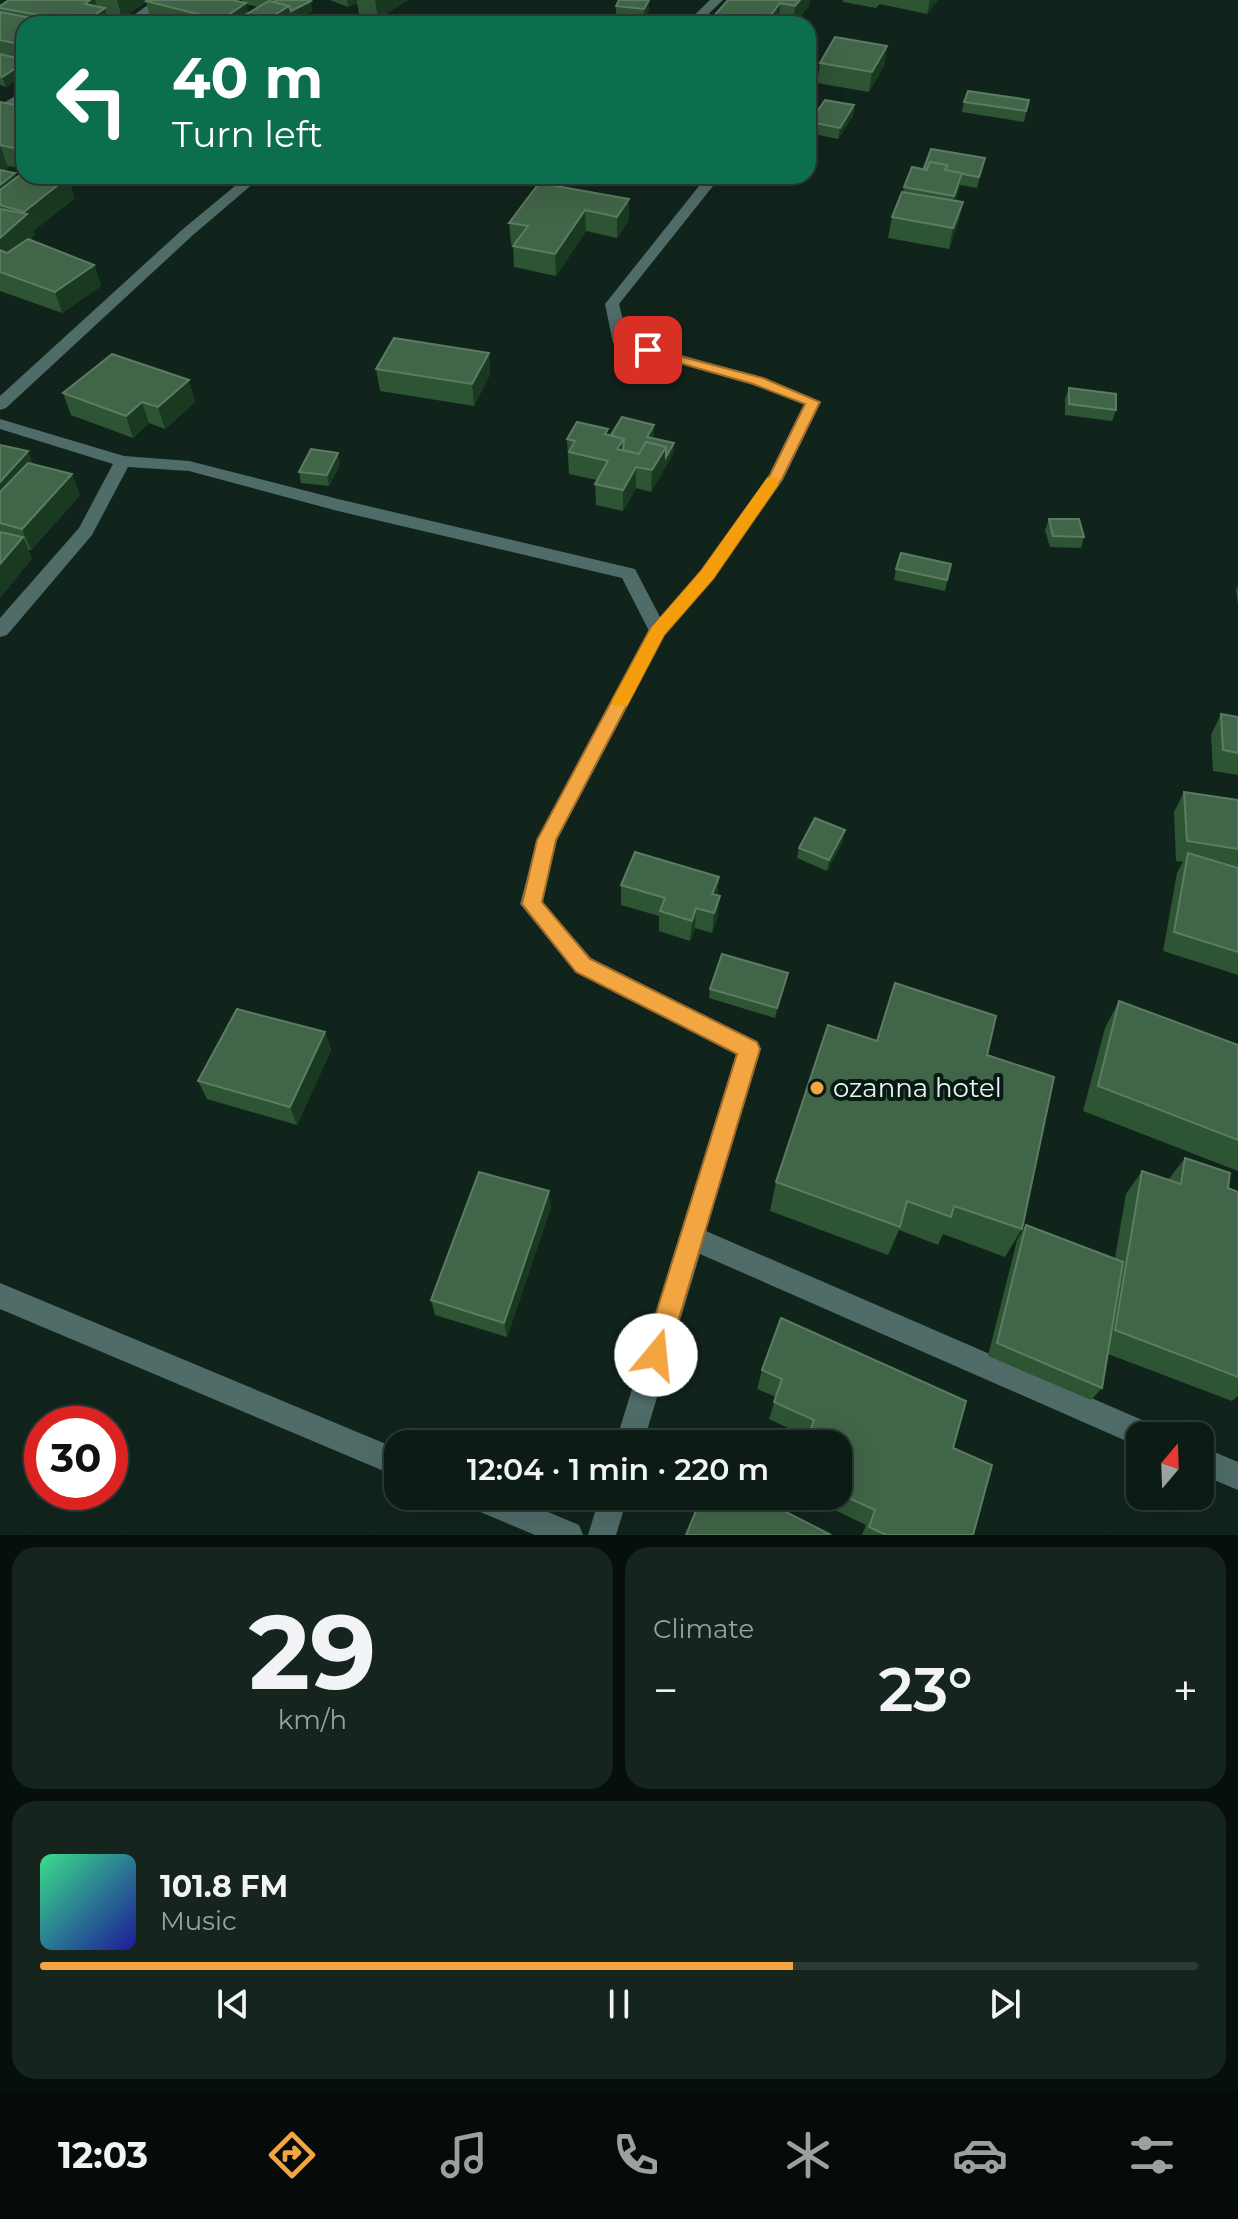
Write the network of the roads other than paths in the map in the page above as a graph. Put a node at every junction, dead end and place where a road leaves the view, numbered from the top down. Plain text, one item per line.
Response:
1 (163, 0) edge
2 (717, 0) edge
3 (139, 16) edge
4 (700, 16) edge
5 (245, 184) edge
6 (708, 184) edge
7 (0, 405) edge
8 (0, 424) edge
9 (123, 461) junction
10 (0, 630) edge
11 (658, 631) junction
12 (691, 1237) junction
13 (0, 1296) edge
14 (1126, 1427) edge
15 (633, 1430) edge
16 (384, 1457) edge
17 (1214, 1466) edge
18 (1238, 1476) edge
19 (509, 1510) edge
20 (610, 1510) edge
21 (569, 1535) edge
22 (602, 1535) edge

1 - 3 street
2 - 4 street
5 - 7 street
6 - 11 street
8 - 9 street
9 - 10 street
9 - 11 street
11 - 12 street
12 - 14 street
12 - 15 street
13 - 16 street
17 - 18 street
19 - 21 street
20 - 22 street

